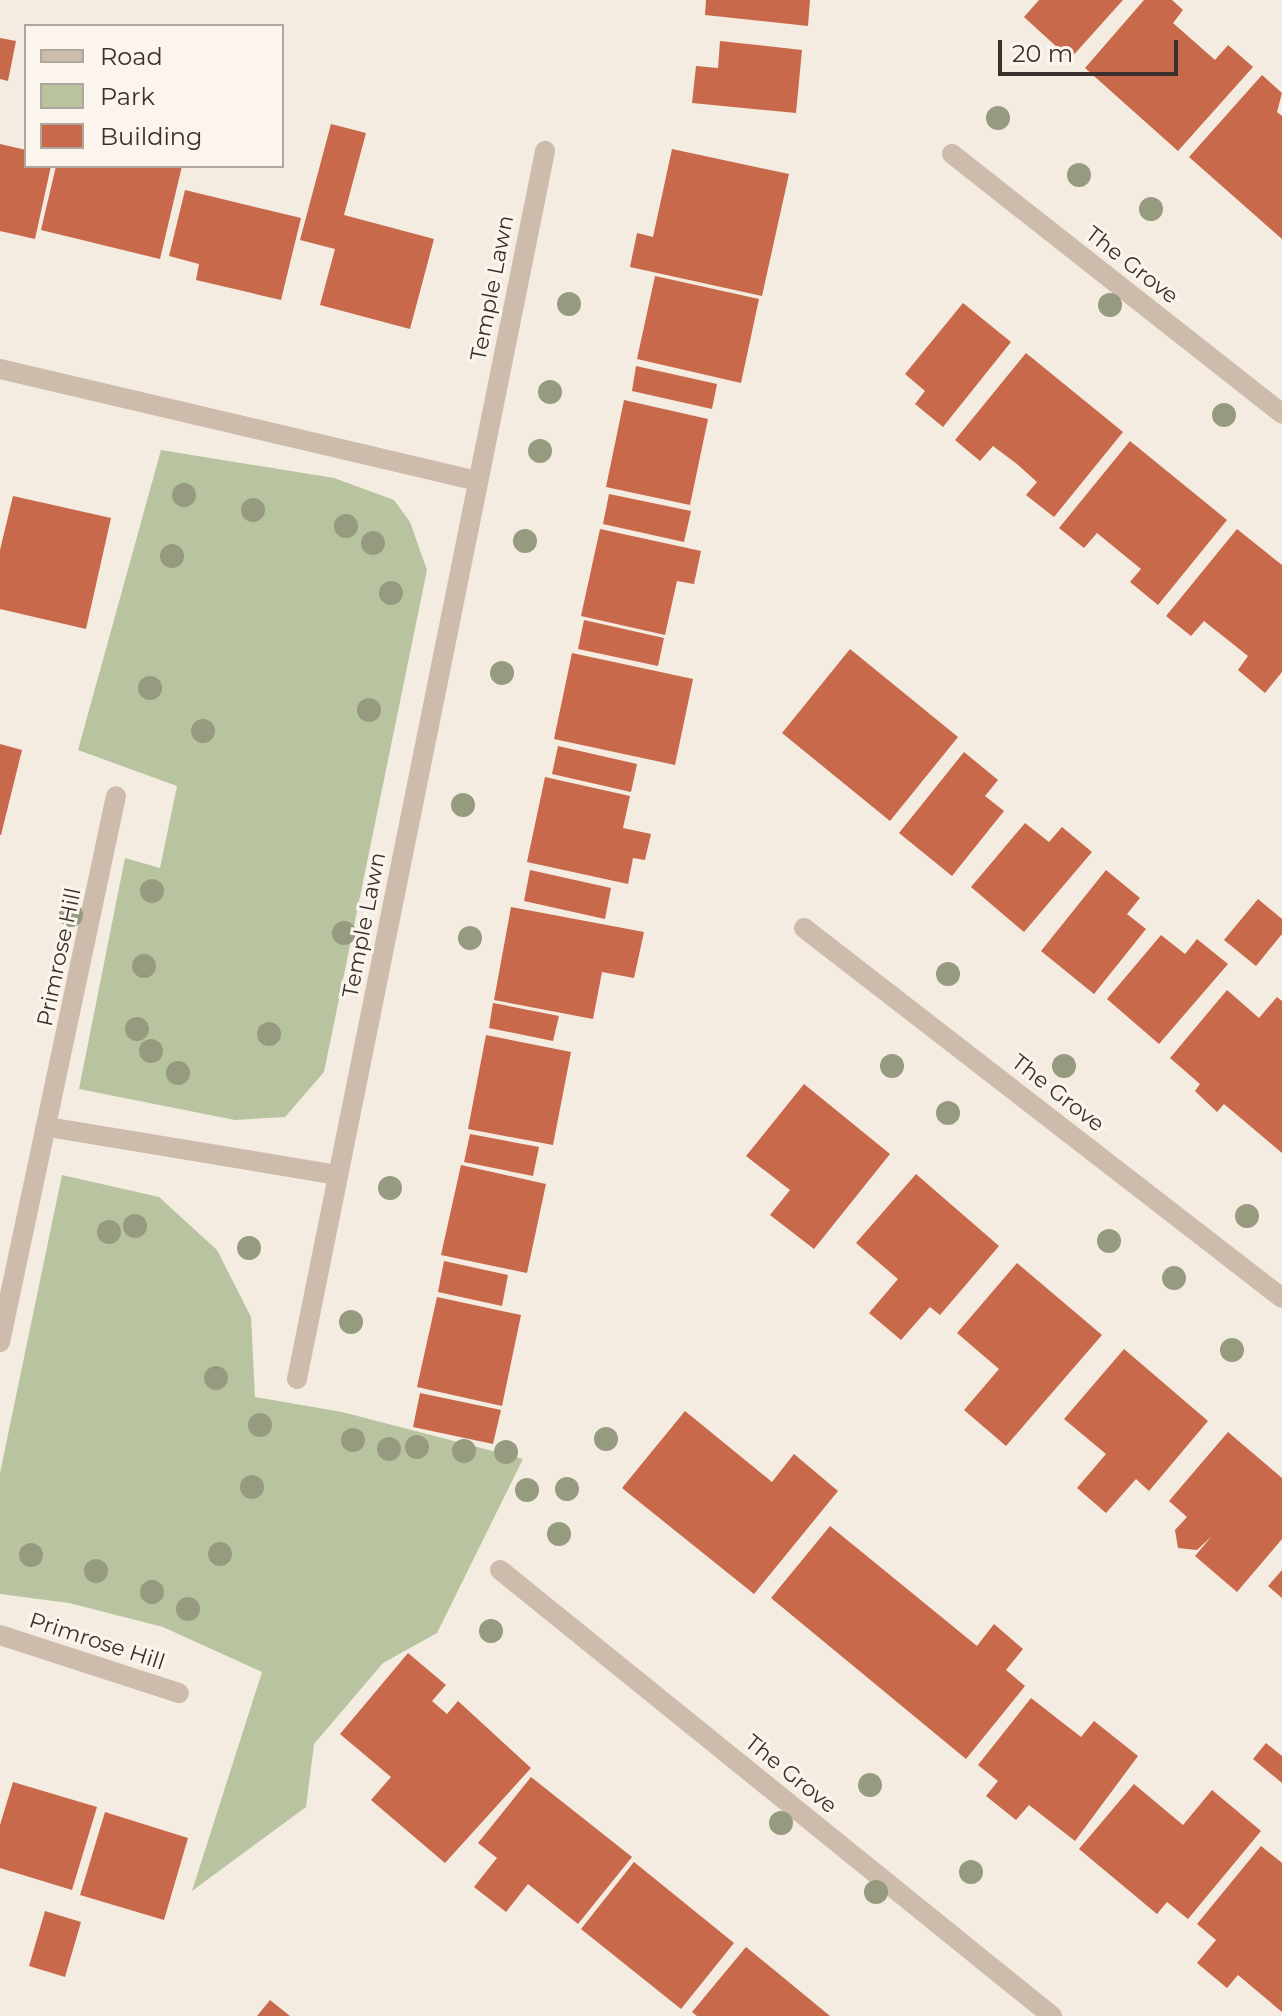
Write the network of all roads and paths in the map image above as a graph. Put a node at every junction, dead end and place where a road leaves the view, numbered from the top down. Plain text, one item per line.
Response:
1 (545, 151) dead end
2 (952, 154) dead end
3 (0, 369) edge
4 (1282, 414) edge
5 (478, 481) junction
6 (116, 796) dead end
7 (804, 928) dead end
8 (48, 1127) junction
9 (338, 1175) junction
10 (1282, 1298) edge
11 (0, 1342) edge
12 (297, 1379) dead end
13 (500, 1570) dead end
14 (0, 1635) edge
15 (179, 1693) dead end
16 (1052, 2016) edge

1 - 5 street, Temple Lawn
2 - 4 street, The Grove
3 - 5 street
5 - 9 street, Temple Lawn
6 - 8 street, Primrose Hill
7 - 10 street, The Grove
8 - 9 street
8 - 11 street, Primrose Hill
9 - 12 street, Temple Lawn
13 - 16 street, The Grove
14 - 15 street, Primrose Hill

